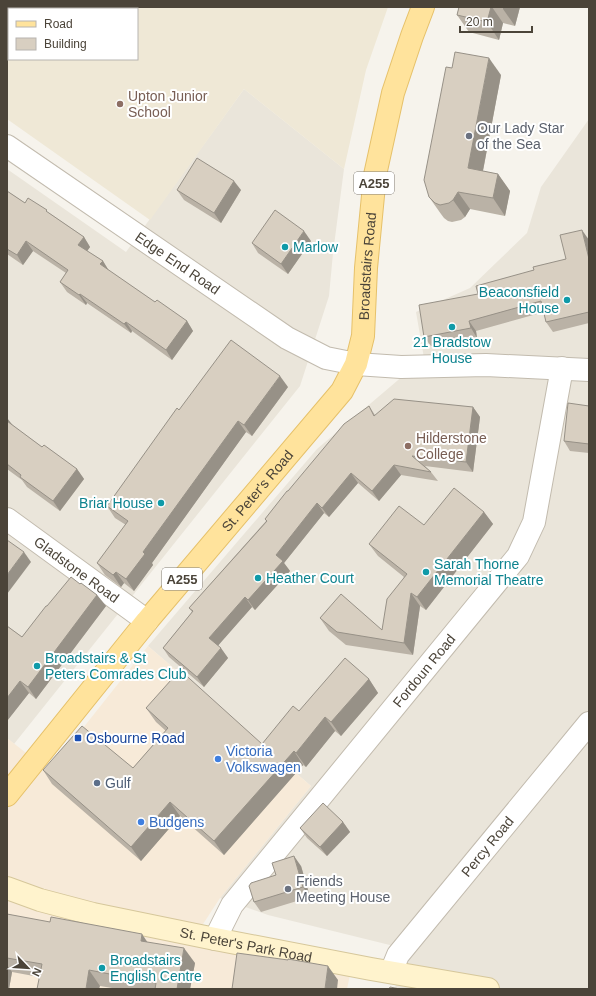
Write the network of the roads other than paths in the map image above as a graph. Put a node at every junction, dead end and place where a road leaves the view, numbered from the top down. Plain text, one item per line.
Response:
1 (423, 7) edge
2 (7, 146) edge
3 (356, 364) junction
4 (562, 368) junction
5 (589, 370) edge
6 (7, 519) edge
7 (147, 621) junction
8 (589, 723) edge
9 (7, 795) edge
10 (7, 888) edge
11 (215, 939) junction
12 (391, 972) junction
13 (488, 989) edge

1 - 3 main road, Broadstairs Road / A255
2 - 3 street, Edge End Road
3 - 4 street
3 - 7 main road, St. Peter's Road / A255
4 - 5 street
4 - 11 street, Fordoun Road
6 - 7 street, Gladstone Road
7 - 9 main road, St. Peter's Road / A255
8 - 12 street, Percy Road
10 - 11 main road, St. Peter's Park Road
11 - 12 main road, St. Peter's Park Road
12 - 13 main road, St. Peter's Park Road

